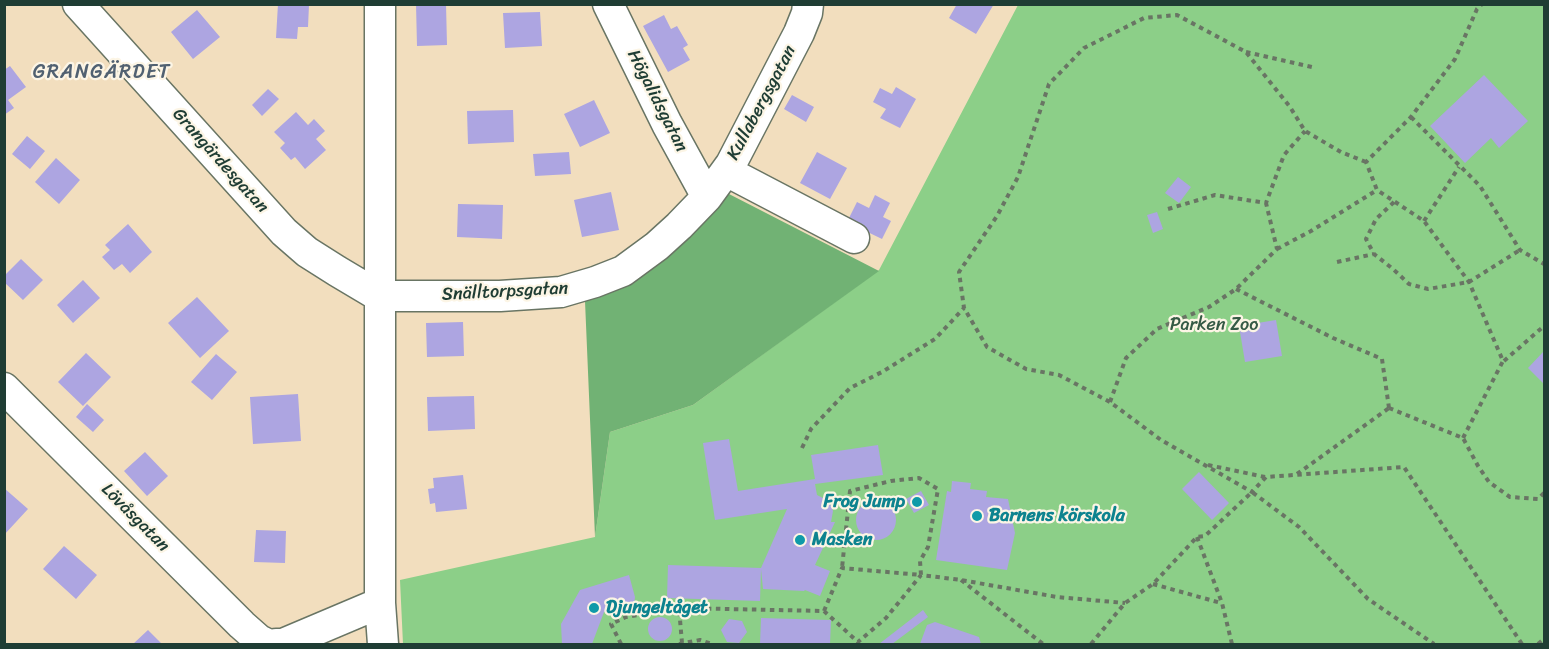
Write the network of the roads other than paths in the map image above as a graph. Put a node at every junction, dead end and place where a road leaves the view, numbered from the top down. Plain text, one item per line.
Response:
1 (78, 4) edge
2 (380, 4) edge
3 (608, 4) edge
4 (808, 4) edge
5 (726, 171) junction
6 (707, 197) junction
7 (854, 238) dead end
8 (380, 296) junction
9 (4, 388) edge
10 (380, 603) junction
11 (267, 645) edge
12 (276, 645) edge
13 (383, 645) edge

1 - 8 street, Grangärdesgatan
2 - 8 street
3 - 6 street, Högalidsgatan
4 - 5 street, Kullabergsgatan
5 - 6 street, Kullabergsgatan
5 - 7 street
6 - 8 street, Snälltorpsgatan
8 - 10 street
9 - 11 street, Lövåsgatan
10 - 12 street
10 - 13 street

